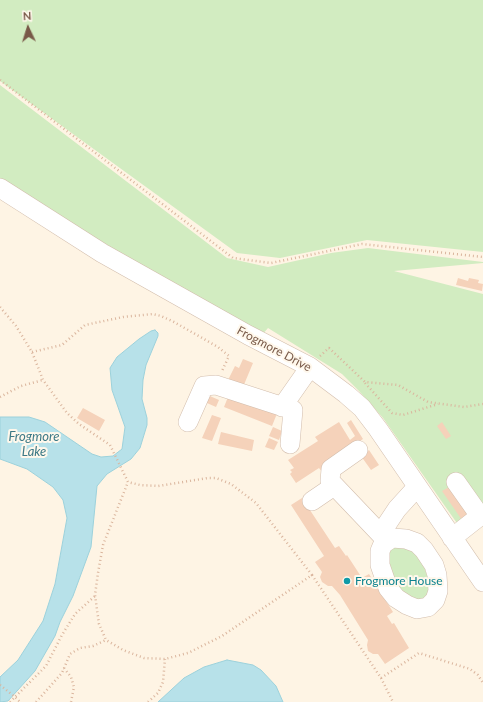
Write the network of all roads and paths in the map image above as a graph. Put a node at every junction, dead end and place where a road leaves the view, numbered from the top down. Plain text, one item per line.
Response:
1 (0, 80) edge
2 (0, 188) edge
3 (483, 257) edge
4 (0, 307) edge
5 (32, 352) junction
6 (310, 368) junction
7 (43, 380) junction
8 (365, 382) junction
9 (216, 385) junction
10 (0, 397) edge
11 (439, 404) junction
12 (483, 404) edge
13 (282, 407) junction
14 (188, 422) dead end
15 (290, 444) dead end
16 (358, 450) dead end
17 (128, 482) junction
18 (456, 482) dead end
19 (334, 486) junction
20 (417, 487) junction
21 (312, 501) dead end
22 (452, 538) junction
23 (312, 575) junction
24 (483, 582) edge
25 (95, 595) junction
26 (106, 640) junction
27 (165, 659) junction
28 (64, 668) junction
29 (381, 678) junction
30 (483, 683) edge
31 (0, 685) edge
32 (14, 696) junction
33 (10, 702) edge
34 (20, 702) edge
35 (36, 702) edge
36 (71, 702) edge
37 (148, 702) edge
38 (393, 702) edge

1 - 3 path
2 - 6 lane, Frogmore Drive
4 - 5 path
5 - 7 path
5 - 9 path
6 - 8 path
6 - 13 lane
6 - 20 lane, Frogmore Drive
7 - 10 path
7 - 17 path
8 - 11 path
8 - 11 path
9 - 13 lane
9 - 14 lane
11 - 12 path
13 - 15 lane
16 - 19 lane
17 - 23 path
17 - 25 path
18 - 22 lane
19 - 20 lane
19 - 21 lane
20 - 22 lane, Frogmore Drive
22 - 24 lane, Frogmore Drive
23 - 27 path
23 - 29 path
25 - 26 path
25 - 32 path
26 - 27 path
26 - 28 path
27 - 37 path
28 - 35 path
28 - 36 path
29 - 30 path
29 - 38 path
31 - 32 path
32 - 33 path
32 - 34 path

